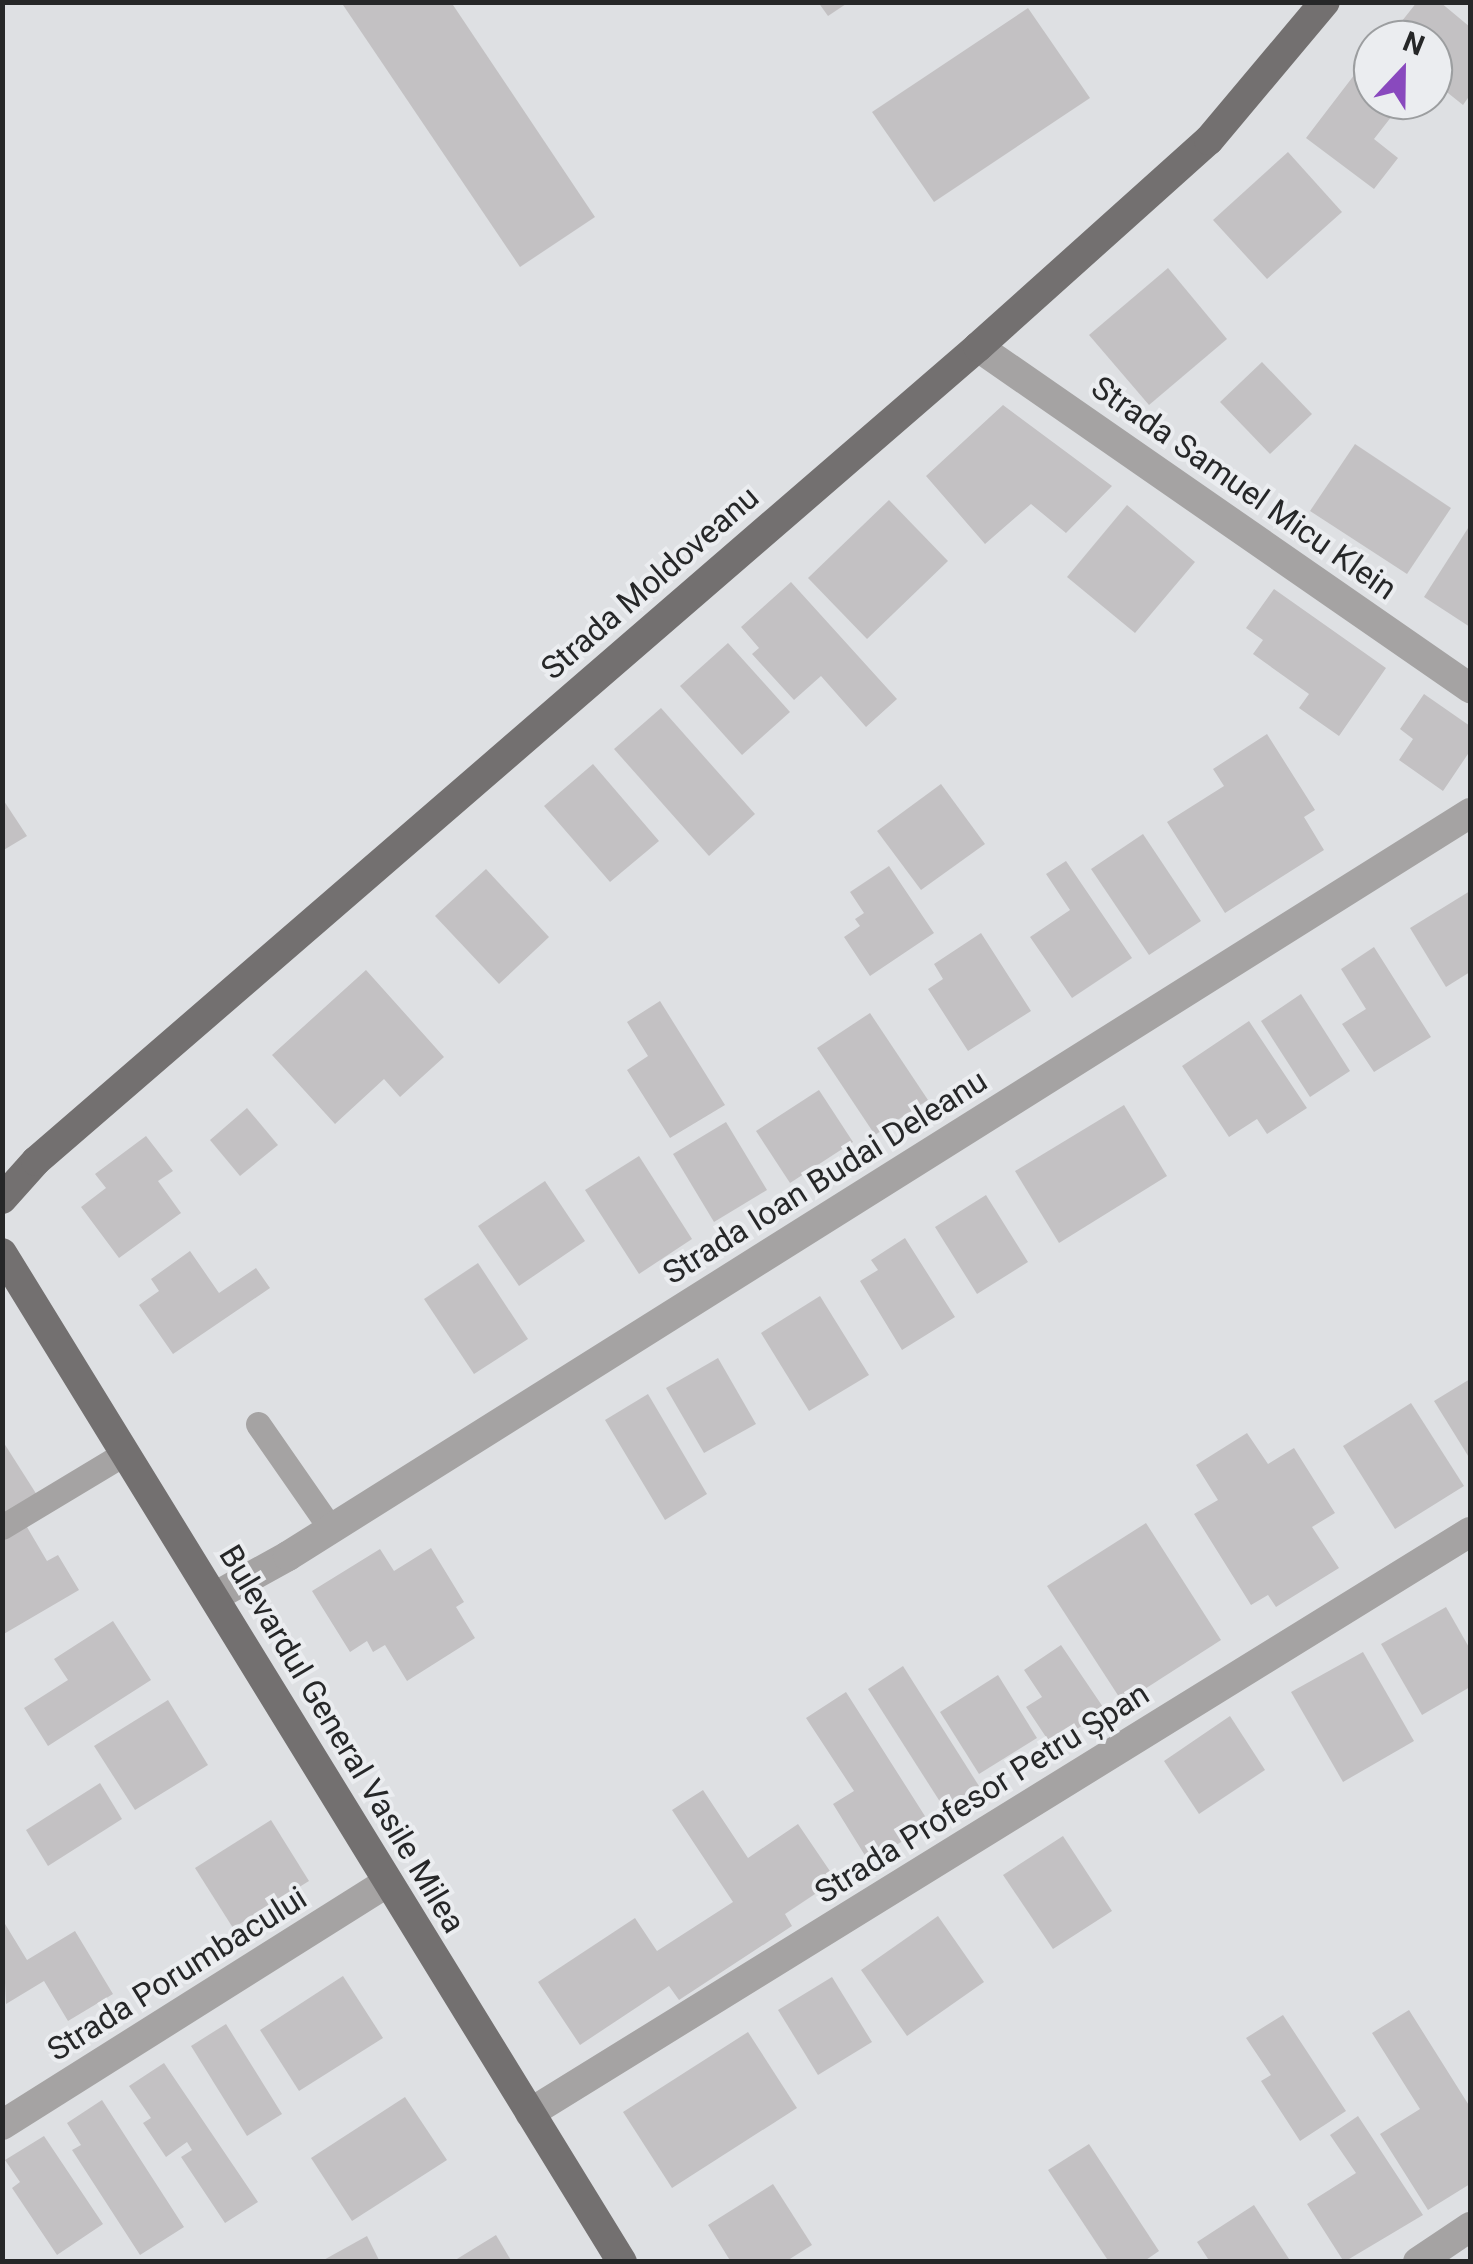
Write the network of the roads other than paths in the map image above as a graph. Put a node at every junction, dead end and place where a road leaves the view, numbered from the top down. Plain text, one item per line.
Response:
1 (1326, 2) edge
2 (978, 346) junction
3 (1470, 688) edge
4 (1470, 813) edge
5 (2, 1199) edge
6 (2, 1254) edge
7 (258, 1424) dead end
8 (125, 1452) junction
9 (2, 1527) edge
10 (331, 1529) junction
11 (1470, 1532) edge
12 (214, 1596) junction
13 (388, 1882) junction
14 (530, 2113) junction
15 (2, 2125) edge
16 (1470, 2227) edge
17 (622, 2262) edge
18 (1418, 2262) edge

1 - 2 main road, Strada Moldoveanu
2 - 3 street, Strada Samuel Micu Klein
2 - 5 main road, Strada Moldoveanu
4 - 10 street, Strada Ioan Budai Deleanu
6 - 8 main road, Bulevardul General Vasile Milea
7 - 10 lane
8 - 9 lane
8 - 12 main road, Bulevardul General Vasile Milea
10 - 12 street, Strada Ioan Budai Deleanu
11 - 14 street, Strada Profesor Petru Șpan
12 - 13 main road, Bulevardul General Vasile Milea
13 - 14 main road, Bulevardul General Vasile Milea
13 - 15 street, Strada Porumbacului
14 - 17 main road, Bulevardul General Vasile Milea
16 - 18 street

